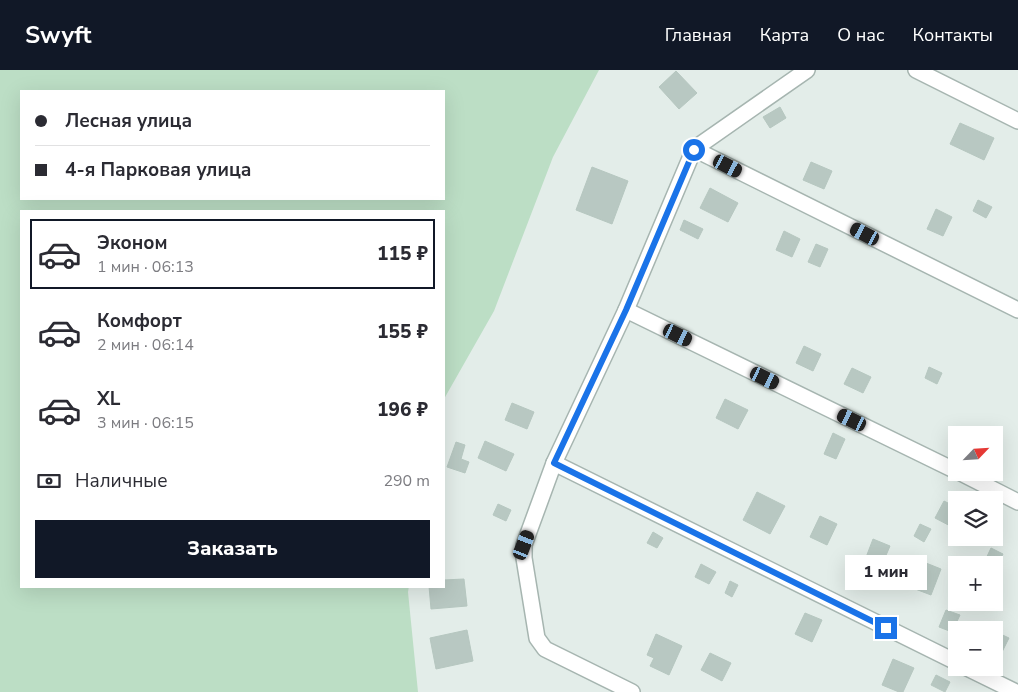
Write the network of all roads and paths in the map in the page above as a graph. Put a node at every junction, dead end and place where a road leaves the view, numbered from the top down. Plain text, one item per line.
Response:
1 (807, 70) edge
2 (916, 70) edge
3 (1018, 121) edge
4 (694, 150) junction
5 (626, 310) junction
6 (1018, 310) edge
7 (554, 463) junction
8 (948, 468) edge
9 (975, 481) edge
10 (1018, 502) edge
11 (948, 658) edge
12 (983, 676) edge
13 (632, 692) edge
14 (1016, 692) edge

1 - 4 street
2 - 3 street
4 - 5 street
4 - 6 street
5 - 7 street
5 - 8 street
7 - 11 street
7 - 13 street
9 - 10 street
12 - 14 street

